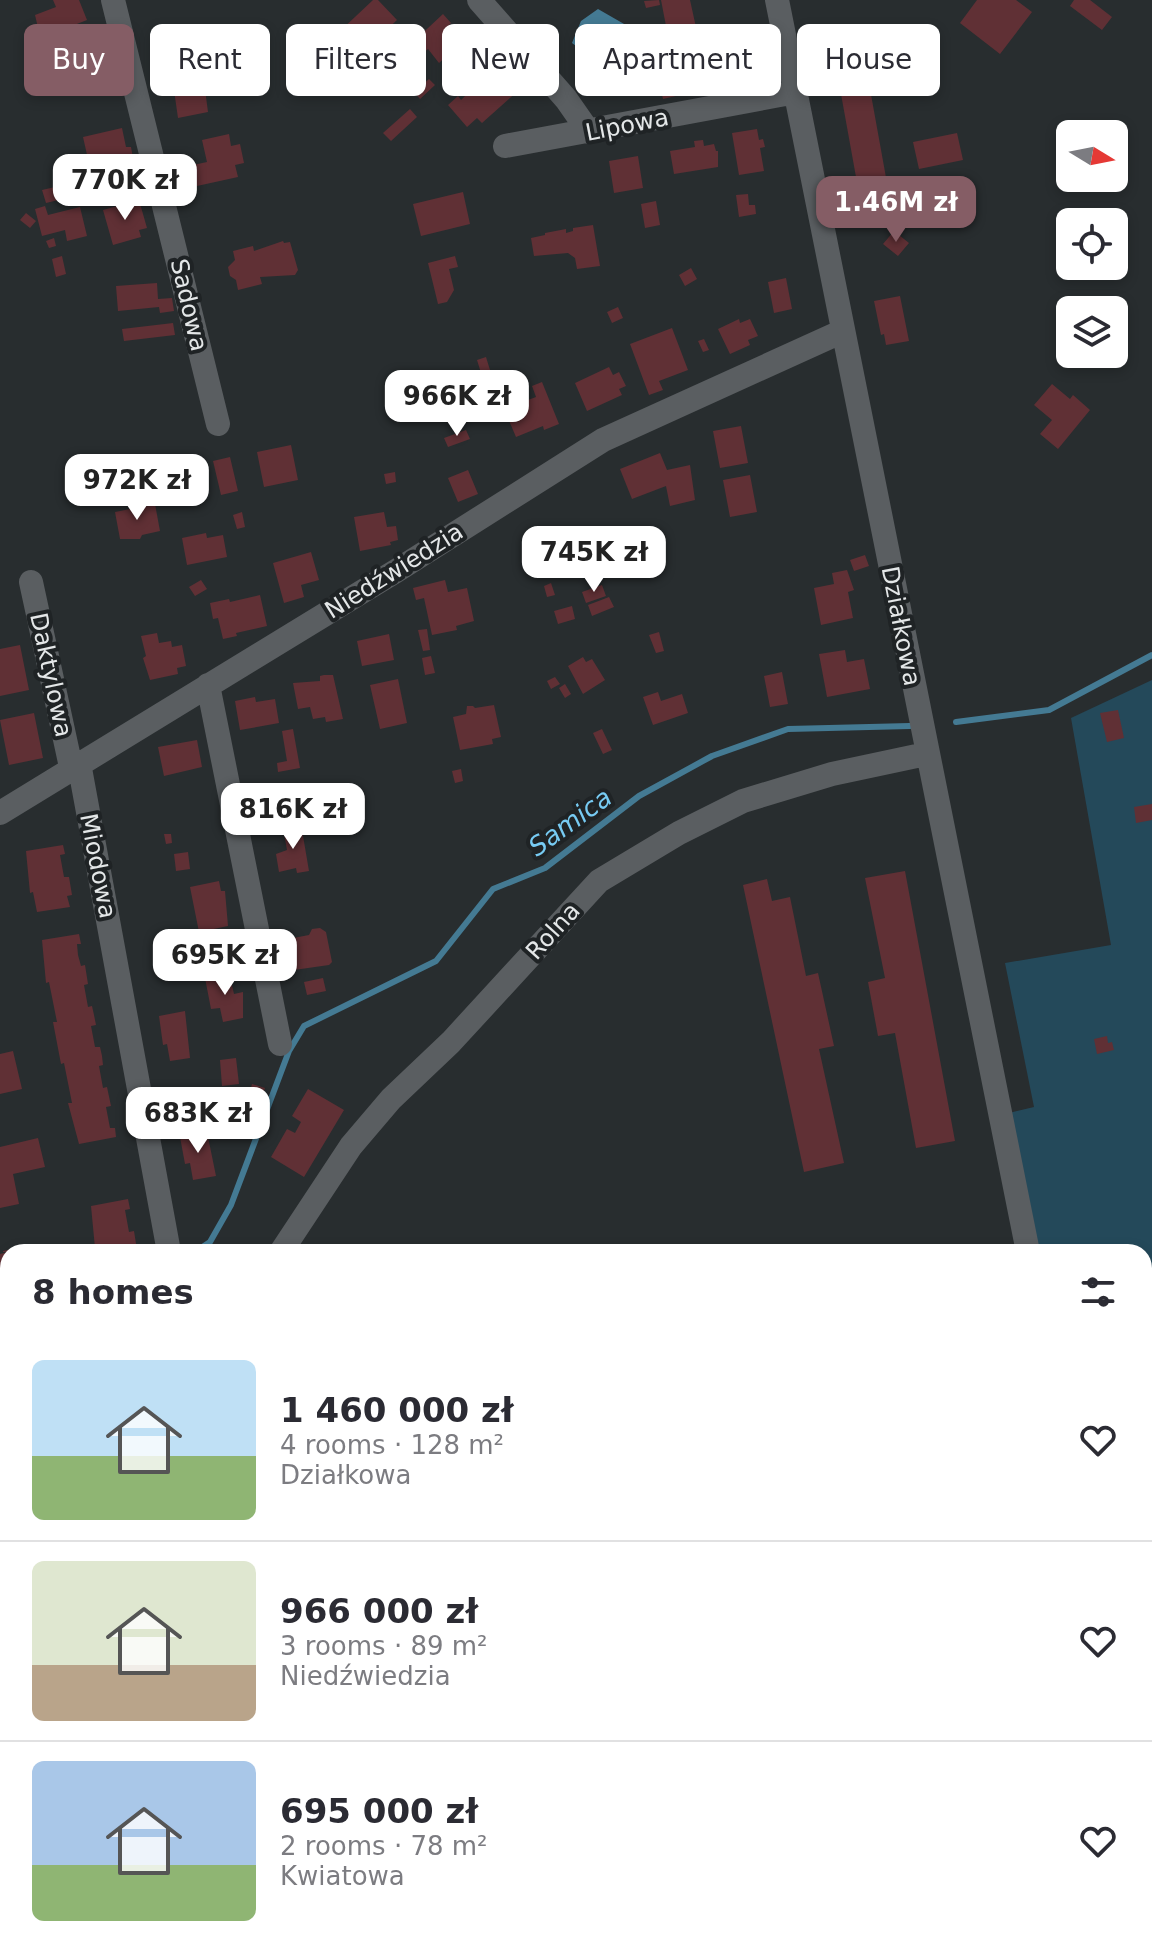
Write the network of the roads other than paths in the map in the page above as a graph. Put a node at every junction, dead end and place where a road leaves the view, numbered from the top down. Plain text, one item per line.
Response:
1 (113, 0) edge
2 (479, 0) edge
3 (777, 0) edge
4 (796, 92) junction
5 (589, 132) junction
6 (505, 146) dead end
7 (843, 331) junction
8 (218, 424) dead end
9 (31, 582) dead end
10 (208, 685) junction
11 (926, 754) junction
12 (75, 765) junction
13 (0, 813) edge
14 (280, 1044) dead end
15 (167, 1244) edge
16 (286, 1244) edge
17 (1026, 1244) edge

1 - 8 street, Sadowa
2 - 5 street
3 - 4 street, Działkowa
4 - 5 street, Lipowa
4 - 7 street, Działkowa
5 - 6 street, Lipowa
7 - 10 street, Niedźwiedzia
7 - 11 street, Działkowa
9 - 12 street, Daktylowa
10 - 12 street, Niedźwiedzia
10 - 14 street
11 - 16 street, Rolna
11 - 17 street, Działkowa
12 - 13 street, Niedźwiedzia
12 - 15 street, Miodowa

